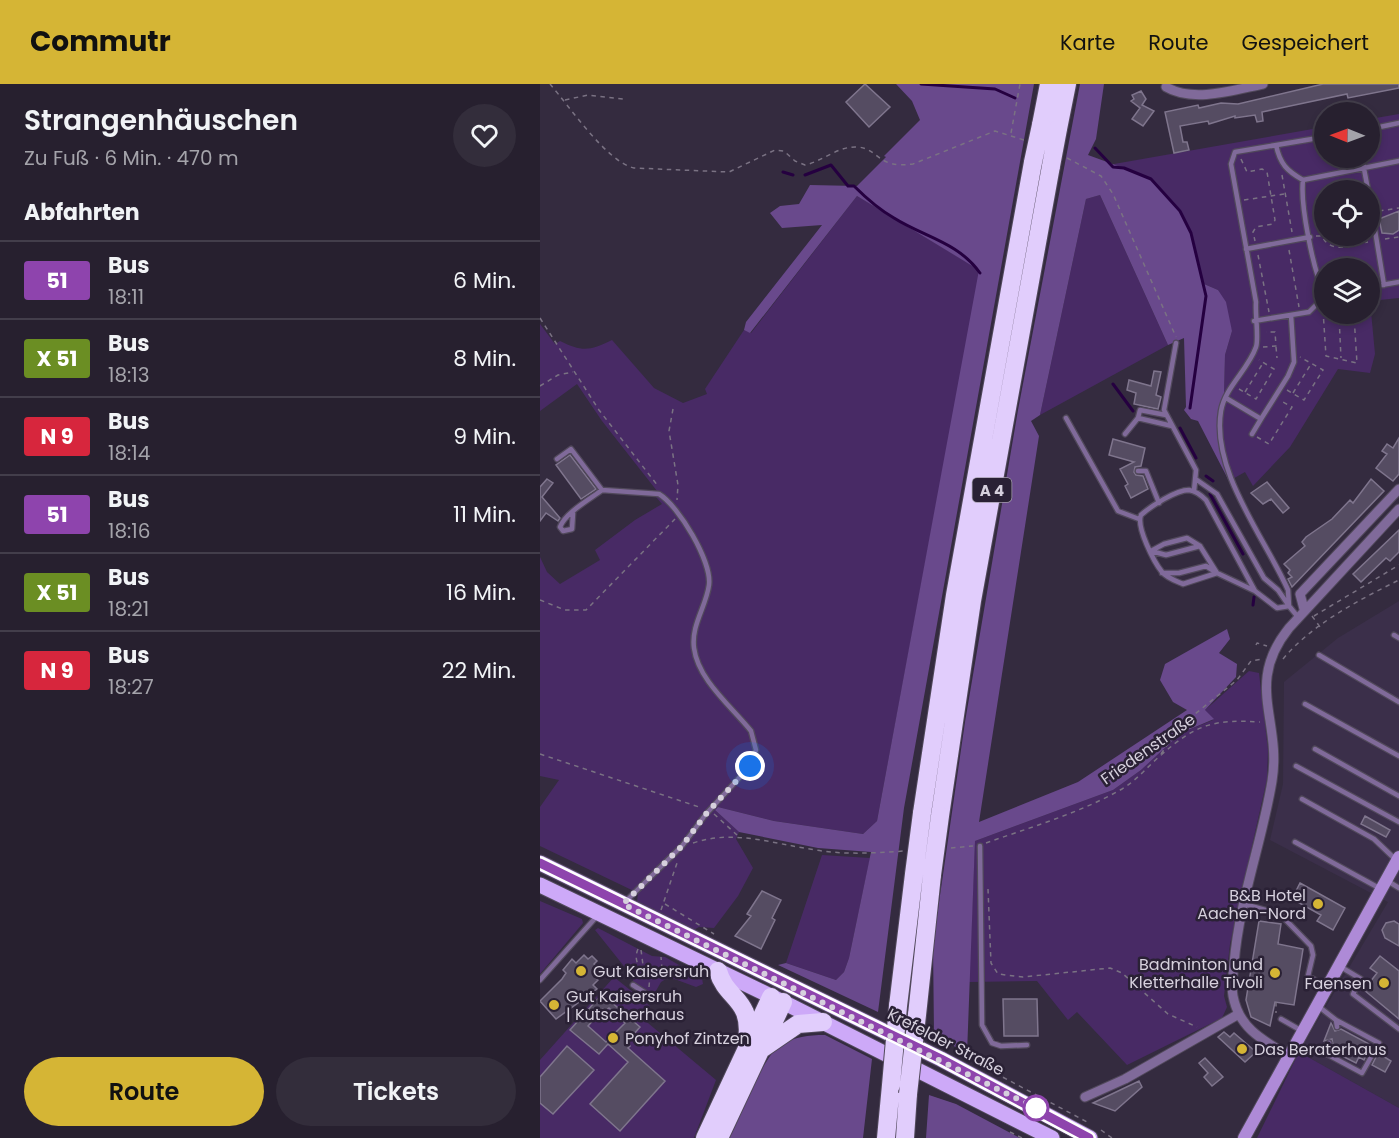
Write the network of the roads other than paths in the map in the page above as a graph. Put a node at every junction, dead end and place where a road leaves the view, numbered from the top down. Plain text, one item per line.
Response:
1 (1049, 84) edge
2 (1067, 84) edge
3 (1263, 84) edge
4 (1251, 85) edge
5 (1166, 87) dead end
6 (1399, 123) edge
7 (1050, 127) junction
8 (1380, 127) edge
9 (1314, 139) edge
10 (1276, 145) junction
11 (1399, 161) edge
12 (1380, 164) edge
13 (1359, 168) edge
14 (1303, 180) junction
15 (1310, 237) junction
16 (1378, 246) edge
17 (1246, 249) junction
18 (1314, 259) edge
19 (1399, 282) edge
20 (1384, 285) junction
21 (1380, 286) edge
22 (1314, 308) edge
23 (1291, 315) junction
24 (1254, 321) junction
25 (1176, 343) road end
26 (1226, 398) junction
27 (1166, 415) junction
28 (1066, 418) dead end
29 (1138, 418) junction
30 (1261, 419) junction
31 (1172, 426) junction
32 (1125, 434) dead end
33 (1252, 434) road end
34 (556, 459) dead end
35 (1138, 471) dead end
36 (1197, 480) junction
37 (1399, 489) edge
38 (602, 490) junction
39 (1194, 491) junction
40 (1159, 503) junction
41 (1399, 509) edge
42 (573, 513) dead end
43 (1139, 519) junction
44 (1200, 546) junction
45 (1151, 551) junction
46 (1162, 573) junction
47 (1217, 573) junction
48 (1255, 591) junction
49 (1289, 606) junction
50 (1301, 613) junction
51 (1394, 634) dead end
52 (1399, 638) edge
53 (1319, 655) dead end
54 (1399, 702) edge
55 (1305, 704) dead end
56 (1315, 749) dead end
57 (1399, 756) edge
58 (1296, 766) dead end
59 (1399, 796) edge
60 (1302, 799) dead end
61 (931, 815) junction
62 (1399, 822) edge
63 (1295, 842) dead end
64 (980, 846) road end
65 (1398, 862) edge
66 (540, 863) edge
67 (1384, 884) junction
68 (540, 885) edge
69 (1399, 888) edge
70 (623, 904) junction
71 (1243, 904) junction
72 (600, 913) junction
73 (1338, 966) junction
74 (718, 971) junction
75 (540, 980) edge
76 (785, 982) junction
77 (633, 985) dead end
78 (1327, 987) junction
79 (648, 995) road end
80 (777, 999) junction
81 (1317, 1006) junction
82 (1238, 1015) junction
83 (1281, 1019) dead end
84 (1336, 1020) junction
85 (823, 1022) junction
86 (1337, 1027) dead end
87 (1399, 1029) edge
88 (1302, 1031) junction
89 (1329, 1043) dead end
90 (1027, 1045) dead end
91 (752, 1050) junction
92 (1292, 1050) junction
93 (1321, 1051) junction
94 (890, 1089) junction
95 (1085, 1097) dead end
96 (705, 1138) edge
97 (719, 1138) edge
98 (878, 1138) edge
99 (886, 1138) edge
100 (905, 1138) edge
101 (1052, 1138) edge
102 (1089, 1138) edge
103 (1244, 1138) edge

1 - 7 highway, A 4
2 - 7 highway, A 4
3 - 4 street
4 - 5 street
6 - 8 lane
7 - 61 highway, A 4, bridge
7 - 61 highway, A 4, bridge
9 - 10 lane
10 - 14 lane
10 - 17 lane
11 - 12 lane
13 - 14 lane
14 - 15 lane
15 - 17 lane
15 - 18 lane
16 - 20 lane
17 - 24 lane
19 - 20 lane
20 - 21 lane
22 - 23 lane
23 - 24 lane
23 - 30 lane
24 - 26 lane
25 - 27 lane
26 - 30 lane
26 - 49 lane
27 - 29 lane
27 - 31 lane
28 - 43 lane
29 - 31 lane
29 - 32 lane
30 - 33 lane
31 - 36 lane
34 - 38 lane
35 - 40 lane
36 - 39 lane
36 - 49 lane
37 - 50 street
38 - 42 lane
38 - 70 lane
39 - 40 lane
39 - 48 lane
40 - 43 lane
41 - 50 street
43 - 45 lane
44 - 45 lane
44 - 45 lane
44 - 47 lane
45 - 46 lane
46 - 47 lane
46 - 47 lane
47 - 48 lane
48 - 49 lane
49 - 50 lane
50 - 71 street
51 - 52 lane
53 - 54 lane
55 - 57 lane
56 - 59 lane
58 - 62 lane
60 - 65 lane
61 - 94 highway, A 4, bridge
61 - 100 highway, A 4, bridge
63 - 67 lane
64 - 90 lane
65 - 67 street
66 - 70 main road, Krefelder Straße
67 - 69 lane
67 - 73 street
68 - 72 main road
70 - 72 main road
70 - 76 main road, Krefelder Straße
71 - 78 lane
71 - 82 street
72 - 74 main road
72 - 75 lane
73 - 78 street
73 - 87 lane
74 - 80 main road
74 - 91 highway
76 - 80 main road
76 - 102 main road, Krefelder Straße
77 - 79 lane
78 - 81 street
80 - 85 main road
80 - 91 highway
81 - 84 lane
81 - 88 street
82 - 92 street
82 - 95 street
83 - 88 lane
84 - 86 lane
84 - 93 lane
85 - 91 highway
85 - 101 main road
88 - 92 street
89 - 93 lane
91 - 96 highway
91 - 97 highway
92 - 93 lane
92 - 103 street
94 - 98 highway
94 - 99 highway, A 4

